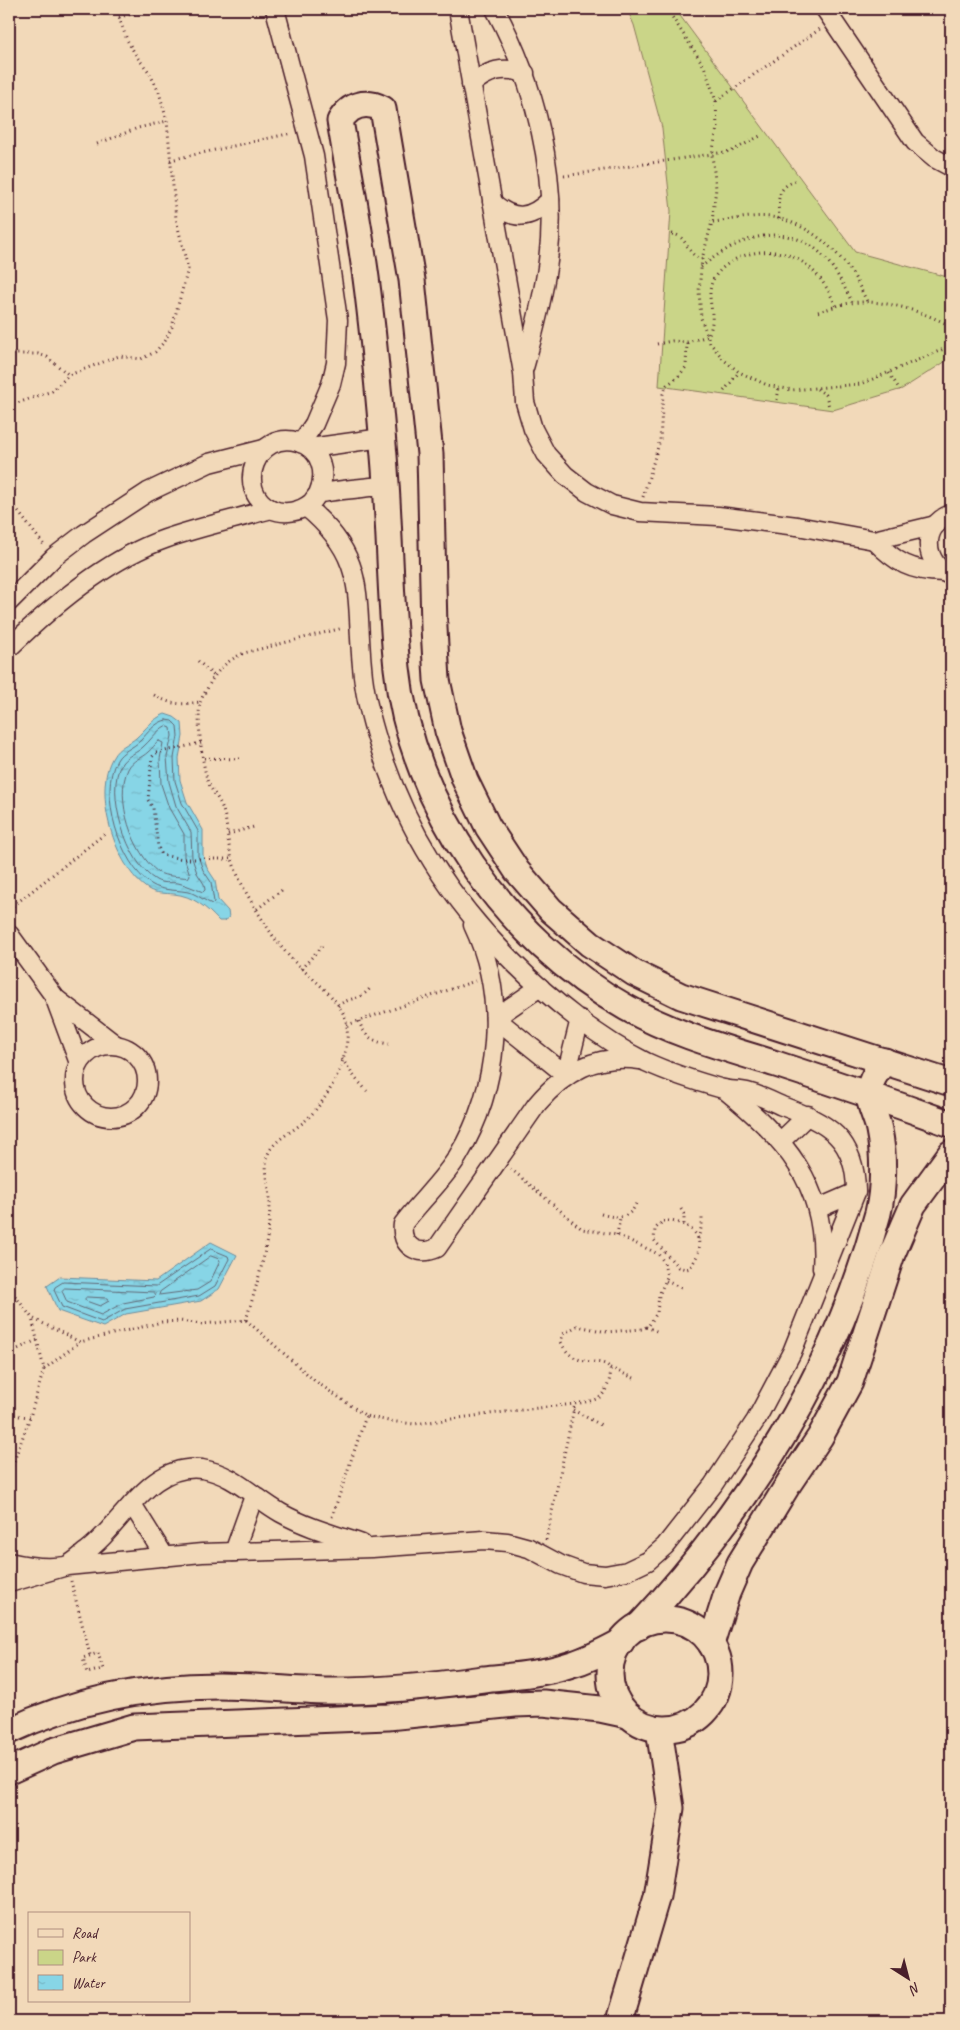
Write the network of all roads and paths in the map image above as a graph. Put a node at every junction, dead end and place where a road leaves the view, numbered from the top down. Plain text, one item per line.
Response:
1 (116, 9) edge
2 (275, 9) edge
3 (458, 9) edge
4 (495, 9) edge
5 (667, 9) edge
6 (857, 9) edge
7 (150, 10) dead end
8 (829, 14) edge
9 (118, 16) junction
10 (525, 73) junction
11 (471, 86) junction
12 (716, 101) junction
13 (167, 120) junction
14 (308, 130) junction
15 (762, 135) dead end
16 (97, 144) dead end
17 (712, 155) junction
18 (170, 160) junction
19 (951, 167) edge
20 (548, 179) junction
21 (795, 181) dead end
22 (550, 200) junction
23 (492, 202) junction
24 (779, 218) junction
25 (712, 222) junction
26 (672, 234) dead end
27 (702, 259) junction
28 (701, 267) junction
29 (852, 302) junction
30 (868, 303) junction
31 (836, 307) junction
32 (818, 312) dead end
33 (951, 326) edge
34 (708, 336) junction
35 (687, 342) junction
36 (657, 344) dead end
37 (950, 348) edge
38 (9, 350) edge
39 (951, 354) edge
40 (739, 372) junction
41 (889, 372) junction
42 (523, 373) junction
43 (69, 375) junction
44 (779, 388) junction
45 (817, 389) junction
46 (724, 390) dead end
47 (900, 390) dead end
48 (776, 400) dead end
49 (9, 406) edge
50 (829, 407) dead end
51 (382, 438) junction
52 (305, 445) junction
53 (264, 449) junction
54 (387, 486) junction
55 (9, 500) edge
56 (312, 501) junction
57 (272, 509) junction
58 (640, 512) junction
59 (951, 514) edge
60 (936, 525) junction
61 (874, 540) junction
62 (54, 557) junction
63 (947, 574) edge
64 (9, 602) edge
65 (358, 624) junction
66 (9, 648) edge
67 (198, 661) dead end
68 (214, 676) junction
69 (154, 695) dead end
70 (200, 702) junction
71 (201, 743) junction
72 (204, 758) junction
73 (240, 759) dead end
74 (254, 827) dead end
75 (107, 832) dead end
76 (228, 834) junction
77 (232, 858) junction
78 (282, 890) dead end
79 (9, 909) edge
80 (257, 909) junction
81 (465, 909) junction
82 (9, 934) edge
83 (324, 944) dead end
84 (302, 969) junction
85 (490, 976) junction
86 (540, 987) junction
87 (370, 988) dead end
88 (54, 996) junction
89 (338, 1006) junction
90 (495, 1018) junction
91 (580, 1019) junction
92 (359, 1022) junction
93 (347, 1026) junction
94 (389, 1044) dead end
95 (116, 1045) junction
96 (342, 1059) junction
97 (885, 1060) junction
98 (645, 1061) junction
99 (79, 1063) junction
100 (566, 1075) junction
101 (951, 1083) edge
102 (724, 1089) junction
103 (367, 1091) dead end
104 (869, 1094) junction
105 (808, 1115) junction
106 (951, 1124) edge
107 (781, 1142) junction
108 (951, 1153) edge
109 (499, 1159) junction
110 (11, 1188) dead end
111 (856, 1192) junction
112 (9, 1194) edge
113 (637, 1200) dead end
114 (681, 1209) dead end
115 (817, 1209) junction
116 (601, 1214) dead end
117 (620, 1218) junction
118 (702, 1218) dead end
119 (684, 1225) junction
120 (617, 1235) junction
121 (698, 1239) junction
122 (673, 1261) junction
123 (666, 1266) junction
124 (822, 1280) junction
125 (666, 1281) junction
126 (9, 1288) edge
127 (684, 1289) dead end
128 (32, 1318) junction
129 (246, 1320) junction
130 (646, 1327) junction
131 (659, 1332) dead end
132 (37, 1340) junction
133 (80, 1342) junction
134 (9, 1353) edge
135 (610, 1368) junction
136 (44, 1369) junction
137 (634, 1378) dead end
138 (574, 1403) junction
139 (573, 1410) junction
140 (9, 1415) edge
141 (366, 1416) junction
142 (30, 1417) junction
143 (601, 1424) dead end
144 (9, 1475) edge
145 (254, 1496) junction
146 (132, 1504) junction
147 (328, 1532) junction
148 (372, 1548) junction
149 (234, 1552) junction
150 (543, 1555) junction
151 (165, 1557) junction
152 (9, 1562) edge
153 (67, 1566) junction
154 (9, 1583) edge
155 (630, 1634) junction
156 (711, 1644) junction
157 (90, 1655) junction
158 (540, 1672) junction
159 (544, 1703) junction
160 (628, 1715) junction
161 (659, 1729) junction
162 (9, 1730) edge
163 (9, 1771) edge
164 (620, 2021) edge

1 - 9 path
2 - 14 street
3 - 11 street
4 - 10 street
5 - 12 path
6 - 8 path
7 - 9 path
8 - 12 path
8 - 19 street
9 - 13 path
10 - 11 street
10 - 20 street
11 - 23 street
12 - 17 path
13 - 16 path
13 - 18 path
14 - 18 path
14 - 52 street
15 - 17 path
17 - 20 path
17 - 25 path
18 - 43 path
20 - 22 street
21 - 24 path
22 - 23 street
22 - 42 street
23 - 42 street
24 - 25 path
24 - 30 path
25 - 27 path
26 - 27 path
27 - 28 path
28 - 29 path
28 - 34 path
29 - 30 path
29 - 31 path
30 - 33 path
31 - 32 path
31 - 34 path
34 - 35 path
34 - 40 path
35 - 36 path
35 - 58 path
37 - 39 path
37 - 41 path
38 - 43 path
40 - 44 path
40 - 46 path
41 - 45 path
41 - 47 path
42 - 58 street
43 - 49 path
44 - 45 path
44 - 48 path
45 - 50 path
51 - 52 street
51 - 54 street
51 - 97 street
52 - 53 street
52 - 56 street
53 - 57 street
53 - 62 street
54 - 56 street
54 - 104 street
55 - 62 path
56 - 57 street
56 - 65 street
57 - 66 street
58 - 61 street
59 - 60 street
60 - 61 street
60 - 63 street
61 - 63 street
62 - 64 street
65 - 68 path
65 - 81 street
67 - 68 path
68 - 70 path
69 - 70 path
70 - 71 path
71 - 72 path
71 - 77 path
72 - 73 path
72 - 76 path
74 - 76 path
75 - 79 path
76 - 77 path
77 - 80 path
78 - 80 path
80 - 84 path
81 - 85 street
81 - 86 street
82 - 88 street
83 - 84 path
84 - 89 path
85 - 90 street
85 - 92 path
86 - 90 street
86 - 91 street
87 - 89 path
88 - 95 street
88 - 99 street
89 - 93 path
90 - 100 street
90 - 109 street
91 - 98 street
91 - 100 street
92 - 93 path
92 - 94 path
93 - 96 path
95 - 99 street
95 - 99 street
96 - 103 path
96 - 129 path
97 - 101 street
97 - 104 street
98 - 100 street
98 - 102 street
100 - 109 street
102 - 105 street
102 - 107 street
104 - 106 street
104 - 155 street
105 - 107 street
105 - 111 street
107 - 115 street
108 - 156 street
109 - 120 path
110 - 112 path
111 - 115 street
111 - 124 street
113 - 117 path
114 - 119 path
115 - 124 street
116 - 117 path
117 - 120 path
118 - 121 path
119 - 121 path
119 - 122 path
120 - 123 path
121 - 122 path
122 - 123 path
123 - 125 path
124 - 150 street
125 - 127 path
125 - 130 path
126 - 128 path
128 - 132 path
128 - 133 path
129 - 133 path
129 - 141 path
130 - 131 path
130 - 135 path
132 - 134 path
132 - 136 path
133 - 136 path
135 - 137 path
135 - 138 path
136 - 142 path
138 - 139 path
138 - 141 path
139 - 143 path
139 - 150 path
140 - 142 path
141 - 147 path
142 - 144 path
145 - 146 street
145 - 147 street
145 - 149 street
146 - 151 street
146 - 153 street
147 - 148 street
148 - 149 street
148 - 150 street
149 - 151 street
151 - 153 street
152 - 153 street
153 - 154 street
153 - 157 path
155 - 156 street
155 - 158 street
155 - 160 street
156 - 161 street
157 - 157 path
158 - 159 street
158 - 162 street
159 - 160 street
159 - 163 street
160 - 161 street
161 - 164 street

